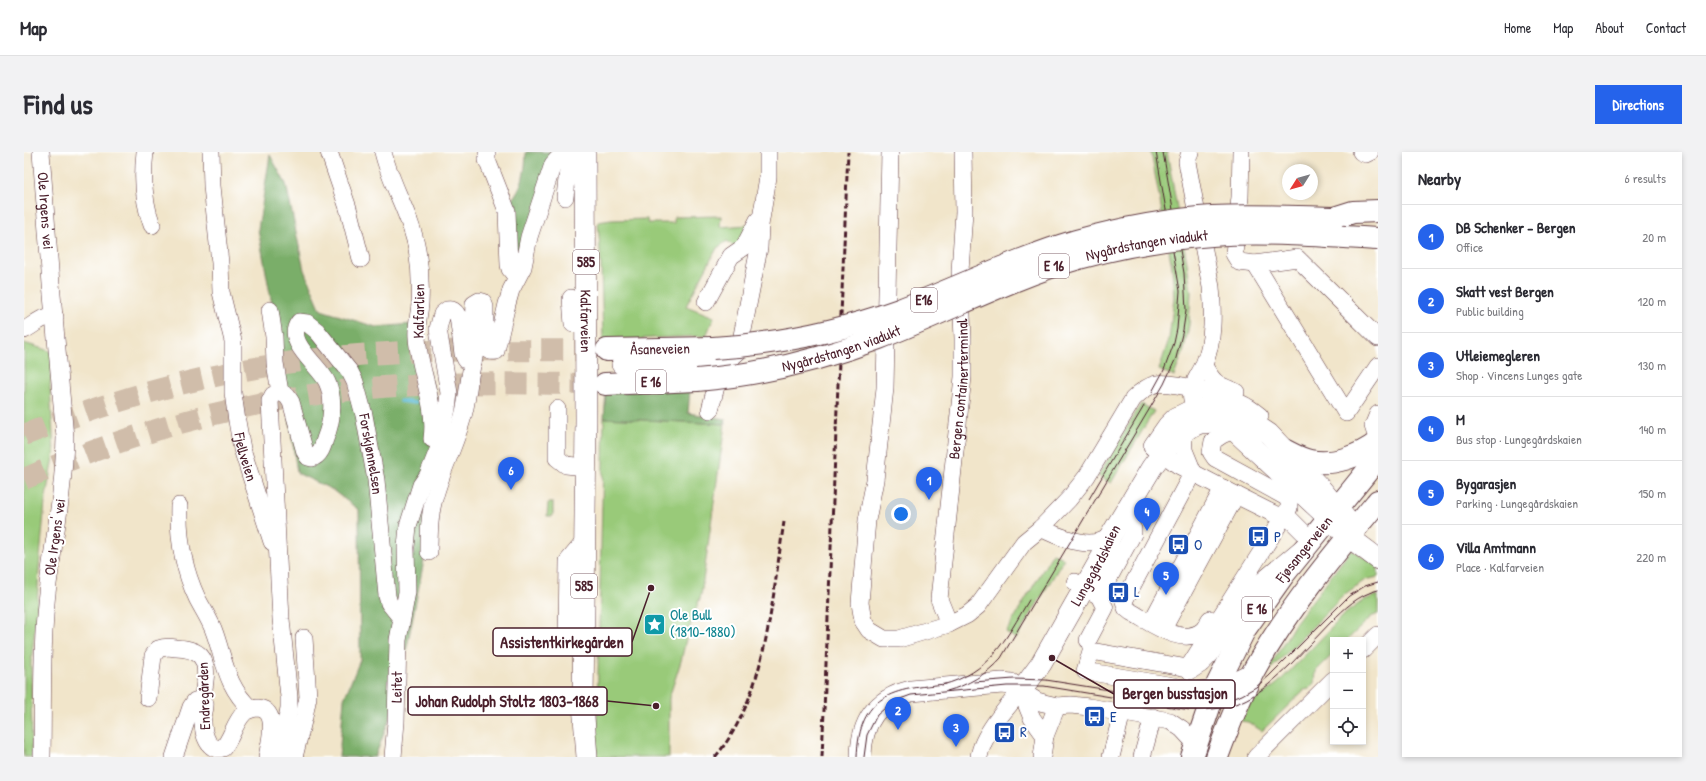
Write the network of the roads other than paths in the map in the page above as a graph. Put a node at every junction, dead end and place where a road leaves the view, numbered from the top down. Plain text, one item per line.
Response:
1 (41, 152) edge
2 (146, 152) edge
3 (210, 152) edge
4 (329, 152) edge
5 (383, 152) edge
6 (487, 152) edge
7 (564, 152) edge
8 (570, 152) edge
9 (585, 152) edge
10 (768, 152) edge
11 (890, 152) edge
12 (963, 152) edge
13 (1190, 152) edge
14 (1241, 152) edge
15 (1361, 152) edge
16 (1370, 152) edge
17 (565, 197) dead end
18 (763, 208) junction
19 (1378, 211) edge
20 (1334, 218) junction
21 (1378, 224) edge
22 (152, 225) dead end
23 (1378, 239) edge
24 (361, 259) dead end
25 (1256, 264) junction
26 (517, 278) junction
27 (571, 298) dead end
28 (706, 302) dead end
29 (270, 310) dead end
30 (55, 317) junction
31 (586, 324) junction
32 (24, 330) edge
33 (1378, 338) edge
34 (717, 356) junction
35 (614, 358) tunnel mouth
36 (474, 362) junction
37 (1204, 366) junction
38 (1378, 366) edge
39 (604, 384) tunnel mouth
40 (1192, 389) junction
41 (280, 392) junction
42 (557, 410) dead end
43 (710, 410) dead end
44 (1378, 414) edge
45 (1193, 422) junction
46 (1264, 425) junction
47 (1234, 430) junction
48 (1378, 442) edge
49 (1158, 449) junction
50 (1284, 450) junction
51 (1378, 458) edge
52 (585, 467) junction
53 (1193, 472) junction
54 (428, 475) junction
55 (1292, 486) junction
56 (1229, 492) junction
57 (1378, 500) edge
58 (179, 506) dead end
59 (1272, 512) junction
60 (1124, 513) junction
61 (1333, 513) junction
62 (1041, 528) junction
63 (1352, 533) junction
64 (1104, 540) junction
65 (1311, 540) junction
66 (584, 542) junction
67 (1378, 543) edge
68 (277, 552) junction
69 (429, 552) dead end
70 (1378, 559) edge
71 (1086, 588) junction
72 (401, 618) junction
73 (949, 624) junction
74 (1157, 626) junction
75 (567, 634) dead end
76 (1378, 635) edge
77 (304, 638) dead end
78 (1088, 640) dead end
79 (1366, 647) edge
80 (1254, 671) junction
81 (1330, 683) edge
82 (1168, 685) junction
83 (1216, 687) junction
84 (1018, 688) junction
85 (148, 698) dead end
86 (201, 700) junction
87 (583, 704) junction
88 (1057, 706) junction
89 (251, 709) junction
90 (1122, 712) junction
91 (1152, 717) junction
92 (1045, 736) junction
93 (1194, 751) edge
94 (42, 757) edge
95 (174, 757) edge
96 (267, 757) edge
97 (280, 757) edge
98 (294, 757) edge
99 (394, 757) edge
100 (574, 757) edge
101 (587, 757) edge
102 (861, 757) edge
103 (979, 757) edge
104 (1042, 757) edge
105 (1111, 757) edge
106 (1142, 757) edge
107 (1217, 757) edge
108 (1256, 757) edge

1 - 30 street, Ole Irgens' vei
2 - 22 street
3 - 68 street, Fjellveien
4 - 24 street
5 - 54 street, Kalfarlien
6 - 26 street
7 - 26 street
8 - 17 street
9 - 31 main road, Kalfarveien / 585
10 - 18 street
11 - 73 street
12 - 73 street, Bergen containerterminal
13 - 37 street
14 - 25 street
15 - 16 street
18 - 28 street
18 - 34 street
19 - 20 highway
20 - 21 highway
20 - 34 highway, Nygårdstangen viadukt / E16, bridge
23 - 39 highway, Nygårdstangen viadukt / E 16, bridge
25 - 33 street
25 - 38 street
26 - 36 street
27 - 31 street
29 - 41 street
30 - 32 street
30 - 94 street, Ole Irgens' vei
31 - 52 main road, Kalfarveien / 585
34 - 35 highway, Åsaneveien / E 16
34 - 43 street
36 - 54 street
36 - 69 street
37 - 40 street
37 - 46 street
40 - 45 street
40 - 46 street
40 - 62 street
41 - 68 street
41 - 72 street, Forskjønnelsen
42 - 52 street
44 - 48 street
45 - 46 main road
45 - 47 main road
45 - 49 main road, Lungegårdskaien
45 - 53 street
46 - 50 main road
47 - 55 main road
47 - 82 street
48 - 50 highway
49 - 53 street
49 - 60 main road, Lungegårdskaien
49 - 64 main road, Lungegårdskaien
50 - 61 main road
51 - 61 highway, Fjøsangerveien / E 16
52 - 66 main road, Kalfarveien / 585
53 - 56 street
53 - 74 street
54 - 72 street
55 - 61 main road
55 - 65 main road
56 - 59 street
56 - 74 street
57 - 63 highway, Fjøsangerveien / E 16
58 - 89 street, Endregården
59 - 65 street
59 - 74 street
60 - 64 main road, Lungegårdskaien
60 - 71 street
61 - 63 main road
61 - 65 highway, Fjøsangerveien / E 16
62 - 64 street
62 - 73 street
63 - 67 main road
63 - 70 main road
63 - 80 highway, Fjøsangerveien / E 16
64 - 71 main road, Lungegårdskaien
65 - 82 street
65 - 83 highway, Fjøsangerveien / E 16
66 - 75 street
66 - 87 main road, Kalfarveien / 585
68 - 97 street, Fjellveien
71 - 78 street
71 - 84 main road, Lungegårdskaien
72 - 99 street, Leitet
76 - 79 street
77 - 98 street
80 - 83 street
80 - 107 highway, Fjøsangerveien / E 16
81 - 108 street
82 - 83 street
83 - 93 highway, Fjøsangerveien / E 16
84 - 88 street
84 - 92 street
84 - 102 main road
84 - 103 street
85 - 86 street, Endregården
86 - 89 street, Endregården
86 - 95 street
87 - 100 main road, Kalfarveien / 585
87 - 101 main road, Kalfarveien / 585
88 - 90 street
88 - 92 street
89 - 96 street, Endregården
90 - 91 street
90 - 105 street
91 - 93 street
91 - 106 street
92 - 104 street

